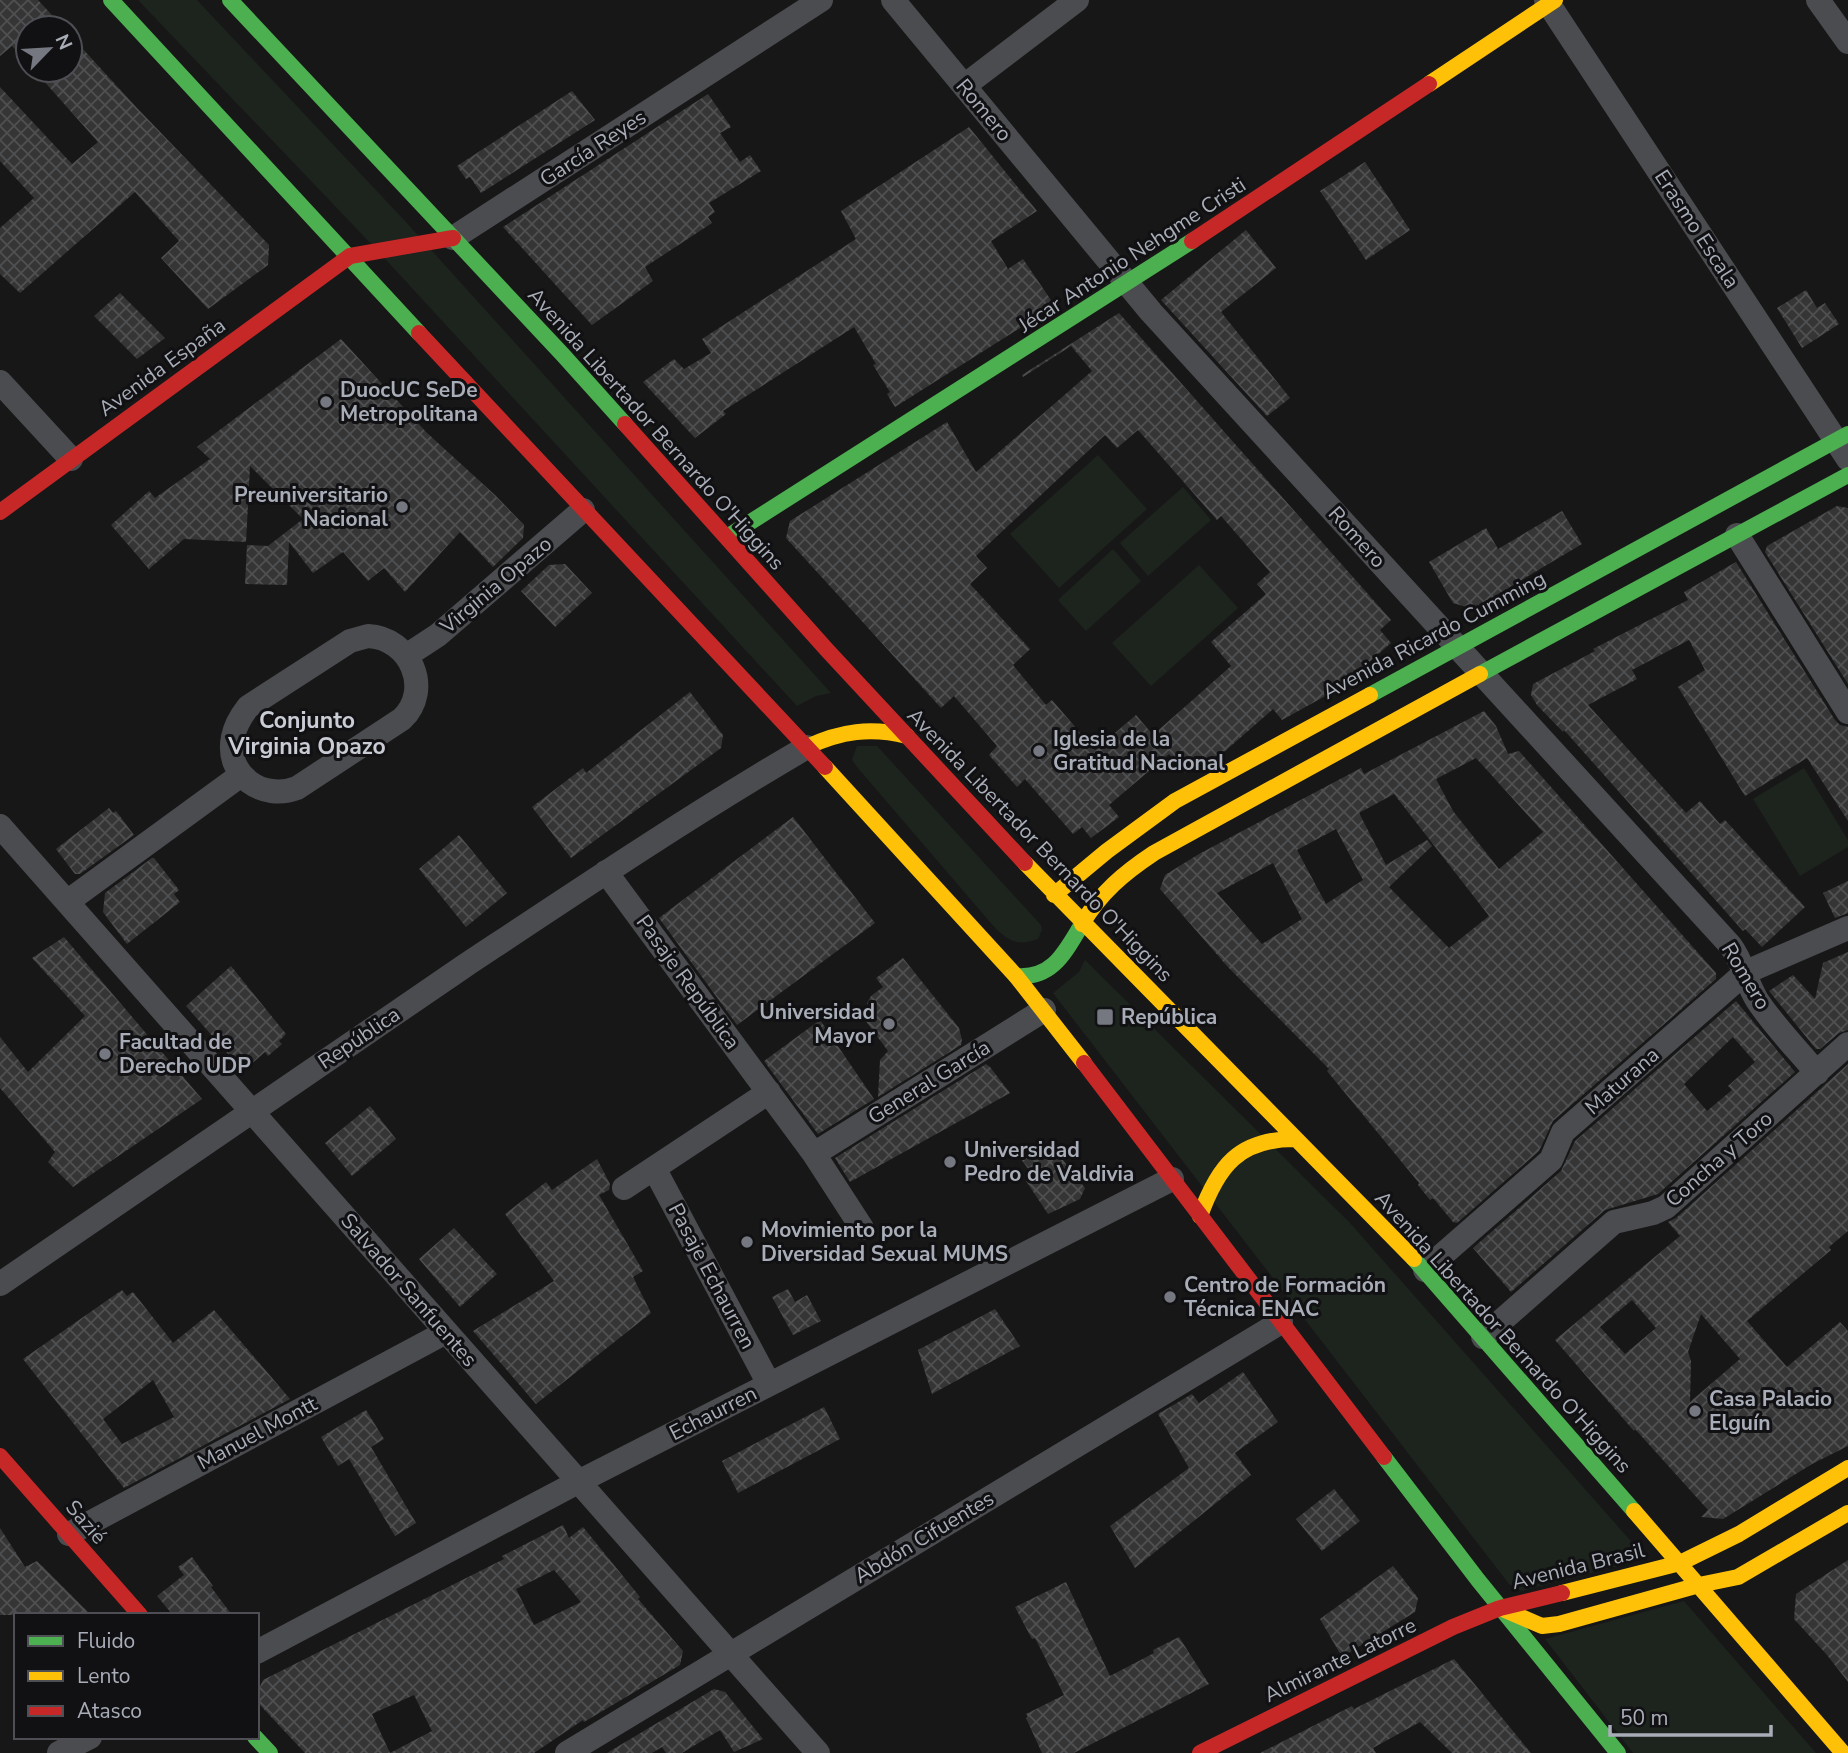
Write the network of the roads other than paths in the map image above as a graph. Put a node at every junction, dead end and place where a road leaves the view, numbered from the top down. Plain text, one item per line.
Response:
1 (111, 0) edge
2 (230, 0) edge
3 (821, 0) edge
4 (893, 0) edge
5 (1077, 0) edge
6 (1818, 0) edge
7 (1550, 2) edge
8 (1848, 42) edge
9 (964, 86) junction
10 (453, 239) junction
11 (350, 256) junction
12 (1128, 284) junction
13 (0, 382) edge
14 (1844, 444) edge
15 (71, 460) junction
16 (1848, 475) edge
17 (583, 510) junction
18 (0, 512) edge
19 (1737, 535) junction
20 (727, 537) junction
21 (1458, 648) junction
22 (406, 656) junction
23 (1482, 674) junction
24 (1338, 710) junction
25 (1848, 712) edge
26 (907, 736) junction
27 (1355, 741) junction
28 (807, 747) junction
29 (241, 775) junction
30 (0, 826) edge
31 (606, 872) junction
32 (1054, 895) junction
33 (66, 902) junction
34 (1082, 925) junction
35 (1848, 928) edge
36 (1746, 974) junction
37 (1016, 976) junction
38 (1044, 1010) junction
39 (1848, 1044) edge
40 (1817, 1073) junction
41 (769, 1092) junction
42 (251, 1111) junction
43 (1295, 1139) junction
44 (814, 1154) junction
45 (654, 1168) junction
46 (1172, 1179) junction
47 (624, 1188) dead end
48 (1200, 1216) junction
49 (862, 1228) dead end
50 (1425, 1270) junction
51 (0, 1284) edge
52 (1281, 1322) junction
53 (446, 1332) junction
54 (1483, 1337) junction
55 (769, 1384) junction
56 (0, 1456) edge
57 (1848, 1468) edge
58 (579, 1482) junction
59 (1848, 1513) edge
60 (69, 1534) junction
61 (1680, 1563) junction
62 (1699, 1585) junction
63 (1500, 1608) junction
64 (138, 1613) edge
65 (259, 1651) edge
66 (730, 1653) junction
67 (86, 1739) edge
68 (257, 1739) edge
69 (59, 1753) edge
70 (270, 1753) edge
71 (567, 1753) edge
72 (818, 1753) edge
73 (1200, 1753) edge
74 (1618, 1753) edge
75 (1843, 1753) edge

1 - 11 main road
2 - 10 main road, Avenida Libertador Bernardo O'Higgins
3 - 10 street, García Reyes
4 - 9 street, Romero
5 - 9 street
6 - 8 street
7 - 12 main road, Jécar Antonio Nehgme Cristi
7 - 14 street, Erasmo Escala
9 - 12 street, Romero
10 - 11 main road, García Reyes
10 - 20 main road, Avenida Libertador Bernardo O'Higgins
11 - 15 main road, Avenida España
11 - 17 main road
12 - 20 main road, Jécar Antonio Nehgme Cristi
12 - 21 street, Romero
13 - 15 street
14 - 21 main road, Avenida Ricardo Cumming
15 - 18 main road, Avenida España
16 - 19 main road
17 - 22 street, Virginia Opazo
17 - 28 main road
19 - 23 main road
19 - 25 street
20 - 26 main road, Avenida Libertador Bernardo O'Higgins
21 - 23 street, Romero
21 - 24 main road, Avenida Ricardo Cumming
22 - 29 street
22 - 29 street
23 - 27 main road
23 - 36 street, Romero
24 - 27 main road
24 - 32 main road, Avenida Ricardo Cumming
26 - 28 main road
26 - 32 main road, Avenida Libertador Bernardo O'Higgins
27 - 34 main road
28 - 31 street, República
28 - 37 main road
29 - 33 street
30 - 33 street, Salvador Sanfuentes
31 - 41 street, Pasaje República
31 - 42 street, República
32 - 34 main road, Avenida Libertador Bernardo O'Higgins
33 - 42 street, Salvador Sanfuentes
34 - 37 main road
34 - 43 main road, Avenida Libertador Bernardo O'Higgins
35 - 36 street, Maturana
36 - 40 street, Romero
36 - 50 street, Maturana
37 - 38 main road
38 - 44 street, General García
38 - 46 main road
39 - 40 street, Concha y Toro
40 - 54 street, Concha y Toro
41 - 44 street, Pasaje República
41 - 45 street
42 - 51 street, República
42 - 53 street, Salvador Sanfuentes
43 - 48 main road
43 - 50 main road, Avenida Libertador Bernardo O'Higgins
44 - 49 street, Pasaje República
45 - 47 street
45 - 55 street, Pasaje Echaurren
46 - 48 main road
46 - 55 street, Echaurren
48 - 52 main road
50 - 54 main road, Avenida Libertador Bernardo O'Higgins
52 - 63 main road
52 - 66 street, Abdón Cifuentes
53 - 58 street, Salvador Sanfuentes
53 - 60 street, Manuel Montt
54 - 61 main road, Avenida Libertador Bernardo O'Higgins
55 - 58 street, Echaurren
56 - 60 main road, Sazié
57 - 61 main road, Avenida Brasil
58 - 65 street, Echaurren
58 - 66 street, Salvador Sanfuentes
59 - 62 main road, Avenida Brasil
60 - 64 main road, Sazié
61 - 62 main road, Avenida Libertador Bernardo O'Higgins
61 - 63 main road, Avenida Brasil
62 - 63 main road, Avenida Brasil
62 - 75 main road, Avenida Libertador Bernardo O'Higgins
63 - 73 main road, Almirante Latorre
63 - 74 main road
66 - 71 street, Abdón Cifuentes
66 - 72 street, Salvador Sanfuentes
67 - 69 street
68 - 70 main road

